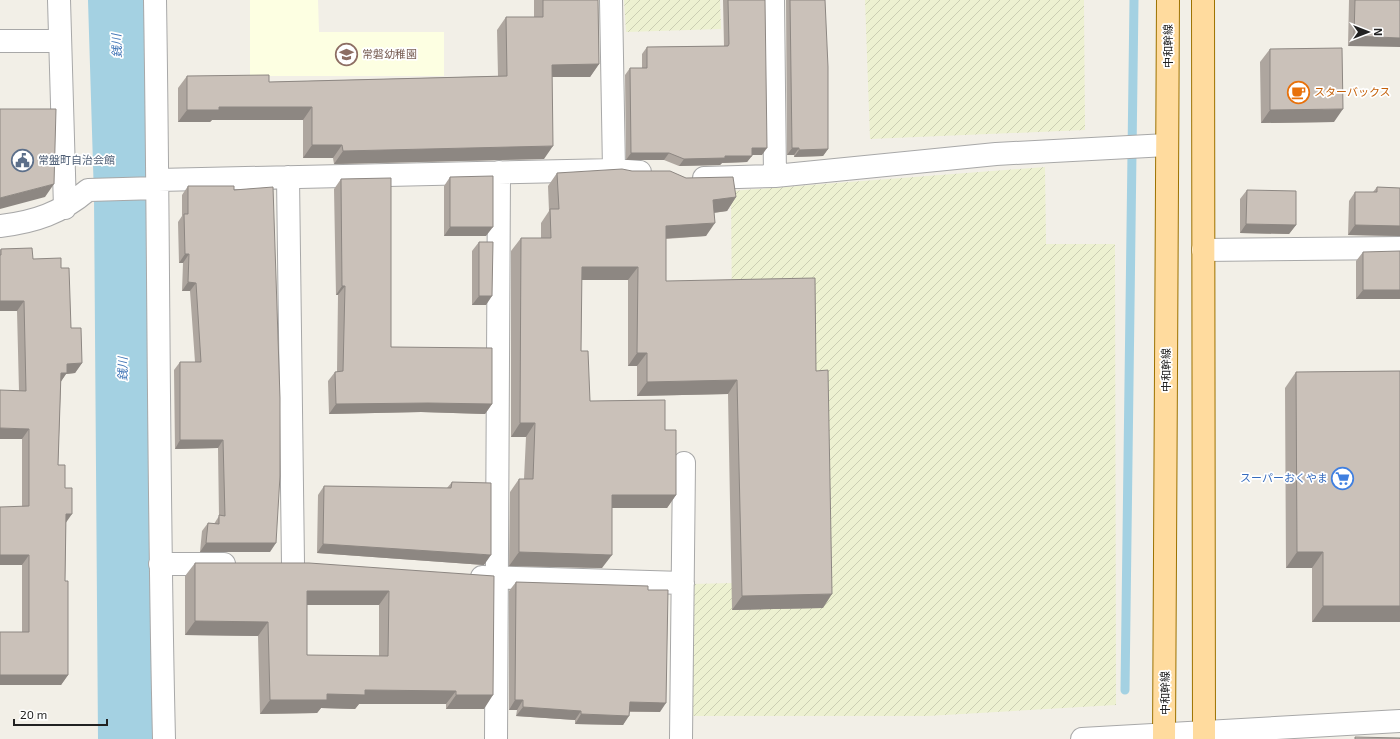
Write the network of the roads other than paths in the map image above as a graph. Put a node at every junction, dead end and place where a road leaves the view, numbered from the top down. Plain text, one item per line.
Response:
1 (59, 0) edge
2 (155, 0) edge
3 (611, 0) edge
4 (773, 0) edge
5 (1168, 0) edge
6 (1203, 0) edge
7 (0, 41) edge
8 (60, 41) junction
9 (1167, 145) junction
10 (614, 170) junction
11 (499, 172) junction
12 (657, 172) edge
13 (775, 176) junction
14 (288, 177) junction
15 (684, 179) edge
16 (154, 186) junction
17 (65, 208) junction
18 (0, 226) edge
19 (1400, 248) edge
20 (1203, 250) junction
21 (684, 463) dead end
22 (160, 564) junction
23 (246, 564) edge
24 (270, 564) edge
25 (293, 564) junction
26 (317, 566) edge
27 (465, 576) edge
28 (497, 578) junction
29 (683, 583) junction
30 (1400, 721) edge
31 (1204, 736) edge
32 (1164, 737) edge
33 (164, 739) edge
34 (496, 739) edge
35 (681, 739) edge
36 (1082, 739) edge

1 - 8 street
2 - 16 street
3 - 10 street
4 - 13 street
5 - 9 main road, 中和幹線
6 - 20 main road
7 - 8 street
8 - 17 street
9 - 13 street
9 - 32 main road, 中和幹線
10 - 11 street
10 - 12 street
11 - 14 street
11 - 28 street
13 - 15 street
14 - 16 street
14 - 25 street
16 - 17 street
16 - 22 street
17 - 18 street
19 - 20 street
20 - 31 main road
21 - 29 street
22 - 23 street
22 - 33 street
24 - 25 street
25 - 26 street
27 - 28 street
28 - 29 street
28 - 34 street
29 - 35 street
30 - 31 street
31 - 32 street
32 - 36 street

